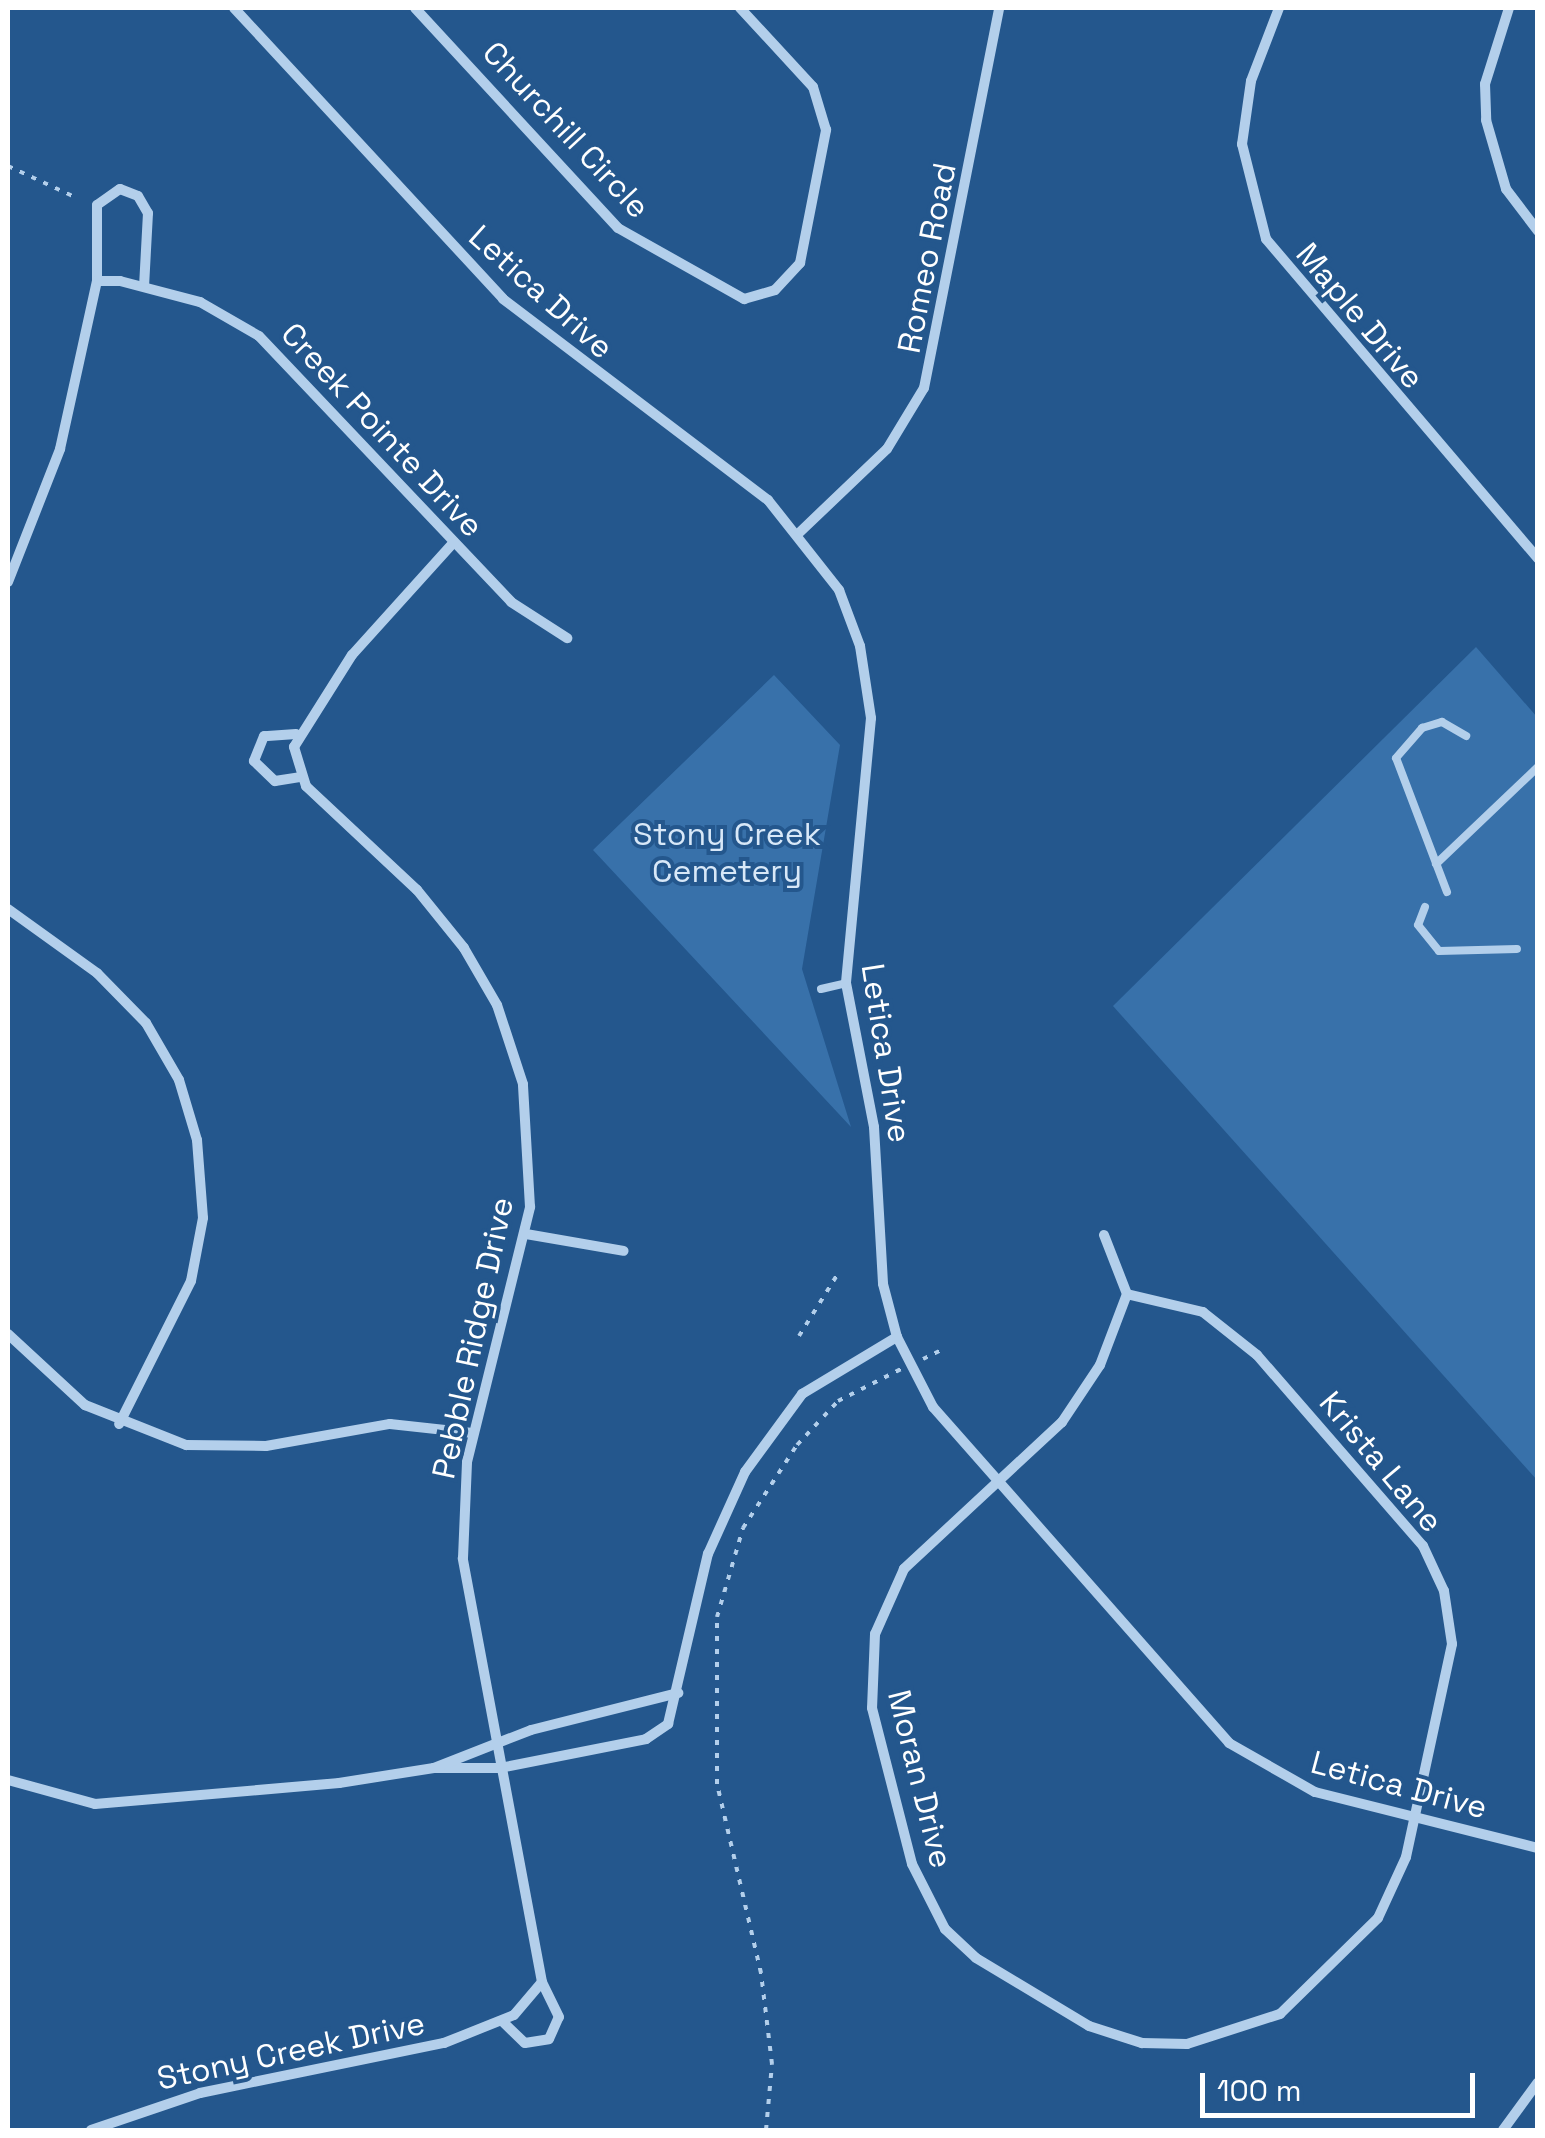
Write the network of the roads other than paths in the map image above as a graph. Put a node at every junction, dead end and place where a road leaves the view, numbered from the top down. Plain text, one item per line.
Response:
1 (234, 8) edge
2 (415, 8) edge
3 (740, 8) edge
4 (999, 8) edge
5 (1279, 8) edge
6 (1508, 8) edge
7 (1538, 231) edge
8 (96, 281) junction
9 (144, 286) junction
10 (800, 532) junction
11 (454, 542) junction
12 (1538, 558) edge
13 (8, 582) edge
14 (567, 638) dead end
15 (296, 734) junction
16 (1466, 736) dead end
17 (1538, 767) edge
18 (300, 777) junction
19 (1436, 864) junction
20 (1447, 892) dead end
21 (1425, 907) dead end
22 (8, 909) edge
23 (1517, 949) dead end
24 (846, 983) junction
25 (821, 989) dead end
26 (526, 1234) junction
27 (1104, 1235) dead end
28 (624, 1251) dead end
29 (1126, 1294) junction
30 (8, 1334) edge
31 (897, 1338) junction
32 (119, 1424) junction
33 (473, 1433) junction
34 (996, 1482) junction
35 (678, 1693) junction
36 (495, 1742) junction
37 (434, 1768) junction
38 (500, 1768) junction
39 (8, 1780) edge
40 (1417, 1817) junction
41 (1538, 1848) edge
42 (542, 1982) junction
43 (503, 2022) junction
44 (1538, 2082) edge
45 (91, 2130) edge
46 (1502, 2130) edge

1 - 10 street, Letica Drive
2 - 3 street, Churchill Circle
4 - 10 street, Romeo Road
5 - 12 street, Maple Drive
6 - 7 street
8 - 9 street, Creek Pointe Drive
8 - 9 street
8 - 13 street
9 - 11 street, Creek Pointe Drive
10 - 24 street, Letica Drive
11 - 14 street, Creek Pointe Drive
11 - 15 street, Pebble Ridge Drive
15 - 18 street
15 - 18 street, Pebble Ridge Drive
16 - 19 lane
17 - 19 lane
18 - 26 street, Pebble Ridge Drive
19 - 20 lane
21 - 23 lane
22 - 32 street
24 - 25 lane
24 - 31 street, Letica Drive
26 - 28 street
26 - 33 street, Pebble Ridge Drive
27 - 29 street
29 - 34 street, Moran Drive
29 - 40 street, Krista Lane
30 - 32 street
31 - 34 street, Letica Drive
31 - 35 street
32 - 33 street
33 - 36 street, Pebble Ridge Drive
34 - 40 street, Letica Drive
34 - 40 street, Moran Drive
35 - 36 street
35 - 38 street
36 - 37 street
36 - 38 street, Pebble Ridge Drive
37 - 38 street
37 - 39 street
38 - 42 street, Pebble Ridge Drive
40 - 41 street, Letica Drive
42 - 43 street, Stony Creek Drive
42 - 43 street, Pebble Ridge Drive
43 - 45 street, Stony Creek Drive
44 - 46 street

